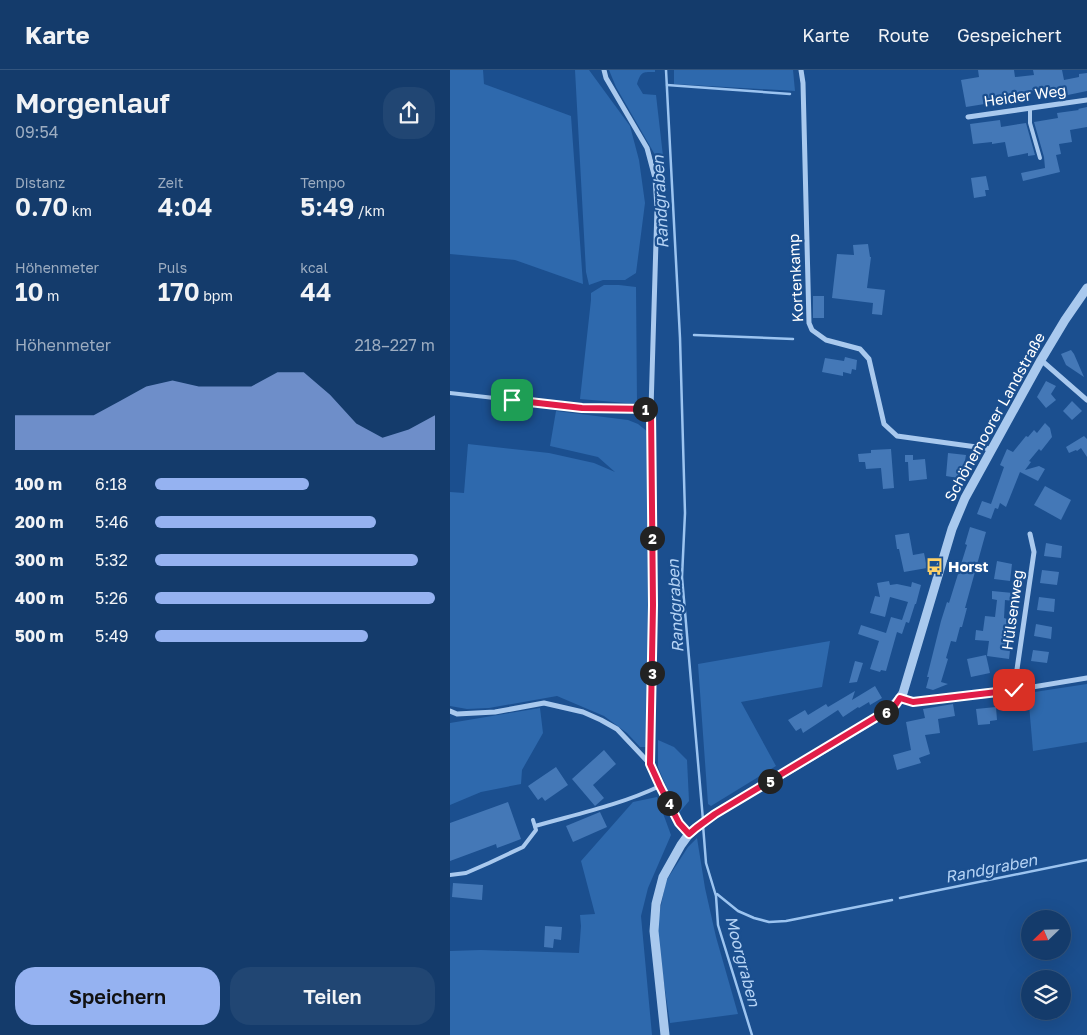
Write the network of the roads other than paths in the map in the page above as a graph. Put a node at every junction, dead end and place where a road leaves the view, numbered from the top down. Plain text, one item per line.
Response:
1 (604, 70) edge
2 (801, 70) edge
3 (1087, 100) edge
4 (1030, 108) junction
5 (968, 117) dead end
6 (1040, 158) dead end
7 (1087, 288) edge
8 (1041, 360) junction
9 (450, 394) edge
10 (1087, 400) edge
11 (651, 409) junction
12 (991, 449) junction
13 (1030, 534) dead end
14 (1087, 678) edge
15 (1014, 690) junction
16 (900, 698) junction
17 (450, 711) edge
18 (650, 764) junction
19 (660, 786) junction
20 (533, 820) dead end
21 (535, 826) junction
22 (692, 831) junction
23 (450, 874) edge
24 (665, 1035) edge

1 - 11 street
2 - 12 street, Kortenkamp
3 - 4 street, Heider Weg
4 - 5 street, Heider Weg
4 - 6 lane
7 - 8 street, Schönemoorer Landstraße
8 - 10 street
8 - 12 street, Schönemoorer Landstraße
9 - 11 lane
11 - 18 street
12 - 16 street, Schönemoorer Landstraße
13 - 15 street, Hülsenweg
14 - 15 street
15 - 16 street
16 - 22 street, Schönemoorer Landstraße
17 - 18 street
18 - 19 street
19 - 21 lane
19 - 22 street
20 - 21 lane
21 - 23 lane
22 - 24 street, Schönemoorer Landstraße

